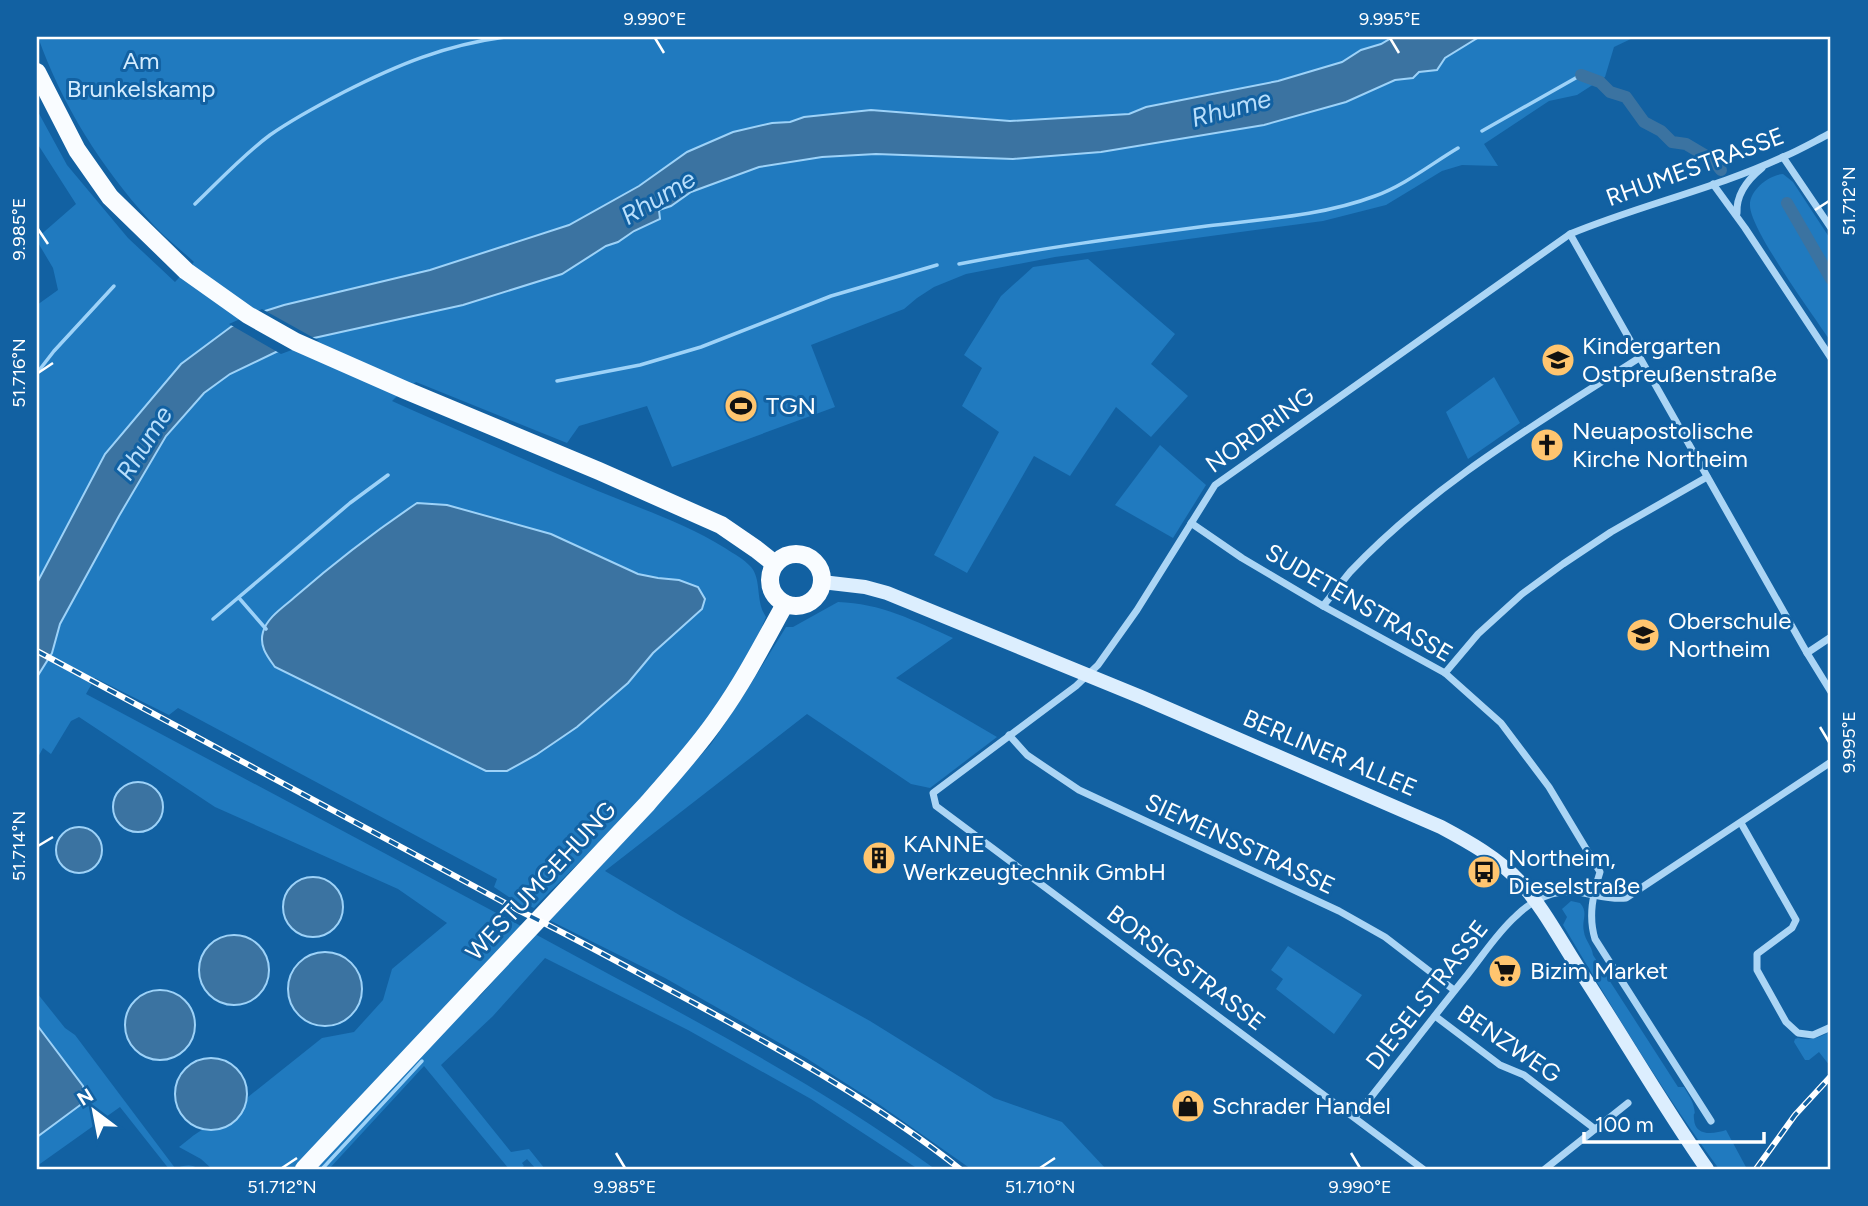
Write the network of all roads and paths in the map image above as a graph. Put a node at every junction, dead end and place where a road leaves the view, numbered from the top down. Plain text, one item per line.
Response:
1 (37, 72) edge
2 (1831, 132) edge
3 (1783, 158) junction
4 (1768, 164) junction
5 (1713, 184) junction
6 (1738, 218) junction
7 (1831, 228) edge
8 (1570, 234) junction
9 (1639, 358) junction
10 (1831, 358) edge
11 (1707, 477) junction
12 (1191, 523) junction
13 (775, 564) junction
14 (822, 582) junction
15 (785, 604) junction
16 (1323, 606) junction
17 (1831, 637) edge
18 (1807, 653) junction
19 (1446, 673) junction
20 (1088, 677) junction
21 (1831, 692) edge
22 (1009, 735) junction
23 (1831, 762) edge
24 (933, 793) joint
25 (1741, 823) junction
26 (1593, 894) junction
27 (1535, 901) junction
28 (1454, 990) junction
29 (1435, 1016) junction
30 (1831, 1027) edge
31 (1628, 1102) dead end
32 (1355, 1117) junction
33 (1711, 1121) dead end
34 (1595, 1129) junction
35 (304, 1169) edge
36 (1423, 1169) edge
37 (1545, 1169) edge
38 (1707, 1169) edge

1 - 13 main road
2 - 3 street, RHUMESTRASSE
3 - 4 street, RHUMESTRASSE
3 - 7 street
4 - 5 street, RHUMESTRASSE
4 - 6 street
5 - 6 street
5 - 8 street, RHUMESTRASSE
6 - 10 street
8 - 9 street
8 - 12 street, NORDRING
9 - 11 street
9 - 16 street
11 - 18 street
11 - 19 street
12 - 16 street, SUDETENSTRASSE
12 - 20 street, NORDRING
13 - 14 main road
13 - 15 main road
14 - 15 main road
14 - 20 main road, BERLINER ALLEE
15 - 35 main road, WESTUMGEHUNG
16 - 19 street, SUDETENSTRASSE
17 - 18 street
18 - 21 street
19 - 26 street, SUDETENSTRASSE
20 - 22 street, NORDRING
20 - 27 main road, BERLINER ALLEE
22 - 24 street, NORDRING
22 - 28 street, SIEMENSSTRASSE
23 - 25 street
24 - 32 street, BORSIGSTRASSE
25 - 26 street
25 - 30 street
26 - 27 street
26 - 33 street, SUDETENSTRASSE
27 - 28 street, DIESELSTRASSE
27 - 38 main road, BERLINER ALLEE
28 - 29 street, DIESELSTRASSE
29 - 32 street, DIESELSTRASSE
29 - 34 street, BENZWEG
31 - 34 street
32 - 36 street, BORSIGSTRASSE
34 - 37 street

